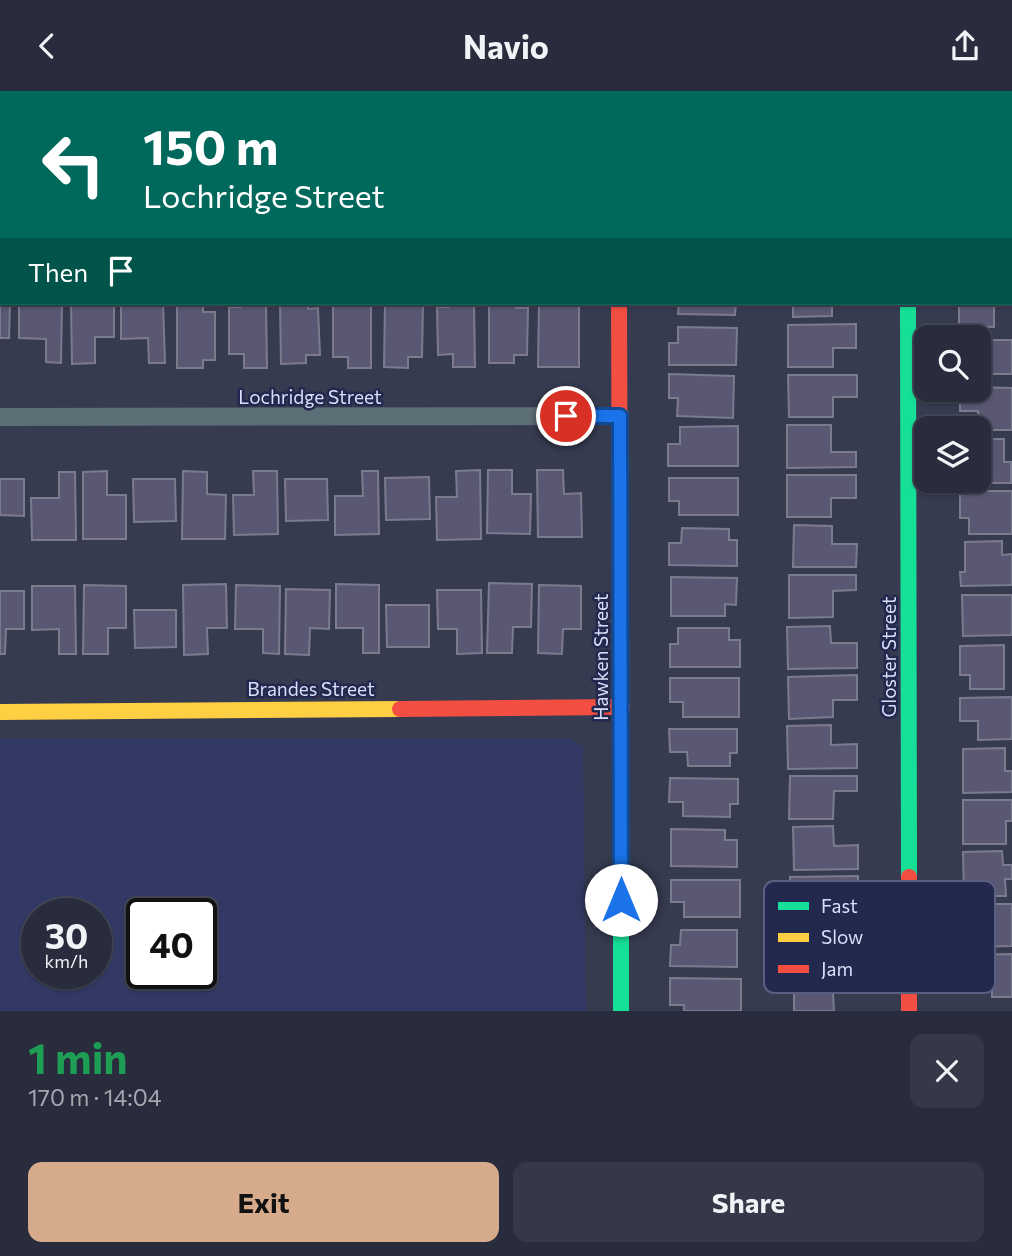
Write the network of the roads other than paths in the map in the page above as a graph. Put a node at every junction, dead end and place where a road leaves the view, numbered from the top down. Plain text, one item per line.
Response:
1 (619, 305) edge
2 (908, 305) edge
3 (620, 416) junction
4 (0, 417) edge
5 (622, 707) junction
6 (0, 712) edge
7 (909, 881) edge
8 (909, 993) edge
9 (621, 1011) edge
10 (909, 1011) edge

1 - 3 street, Hawken Street
2 - 7 street, Gloster Street
3 - 4 street, Lochridge Street
3 - 5 street, Hawken Street
5 - 6 street, Brandes Street
5 - 9 street, Hawken Street
8 - 10 street, Gloster Street

